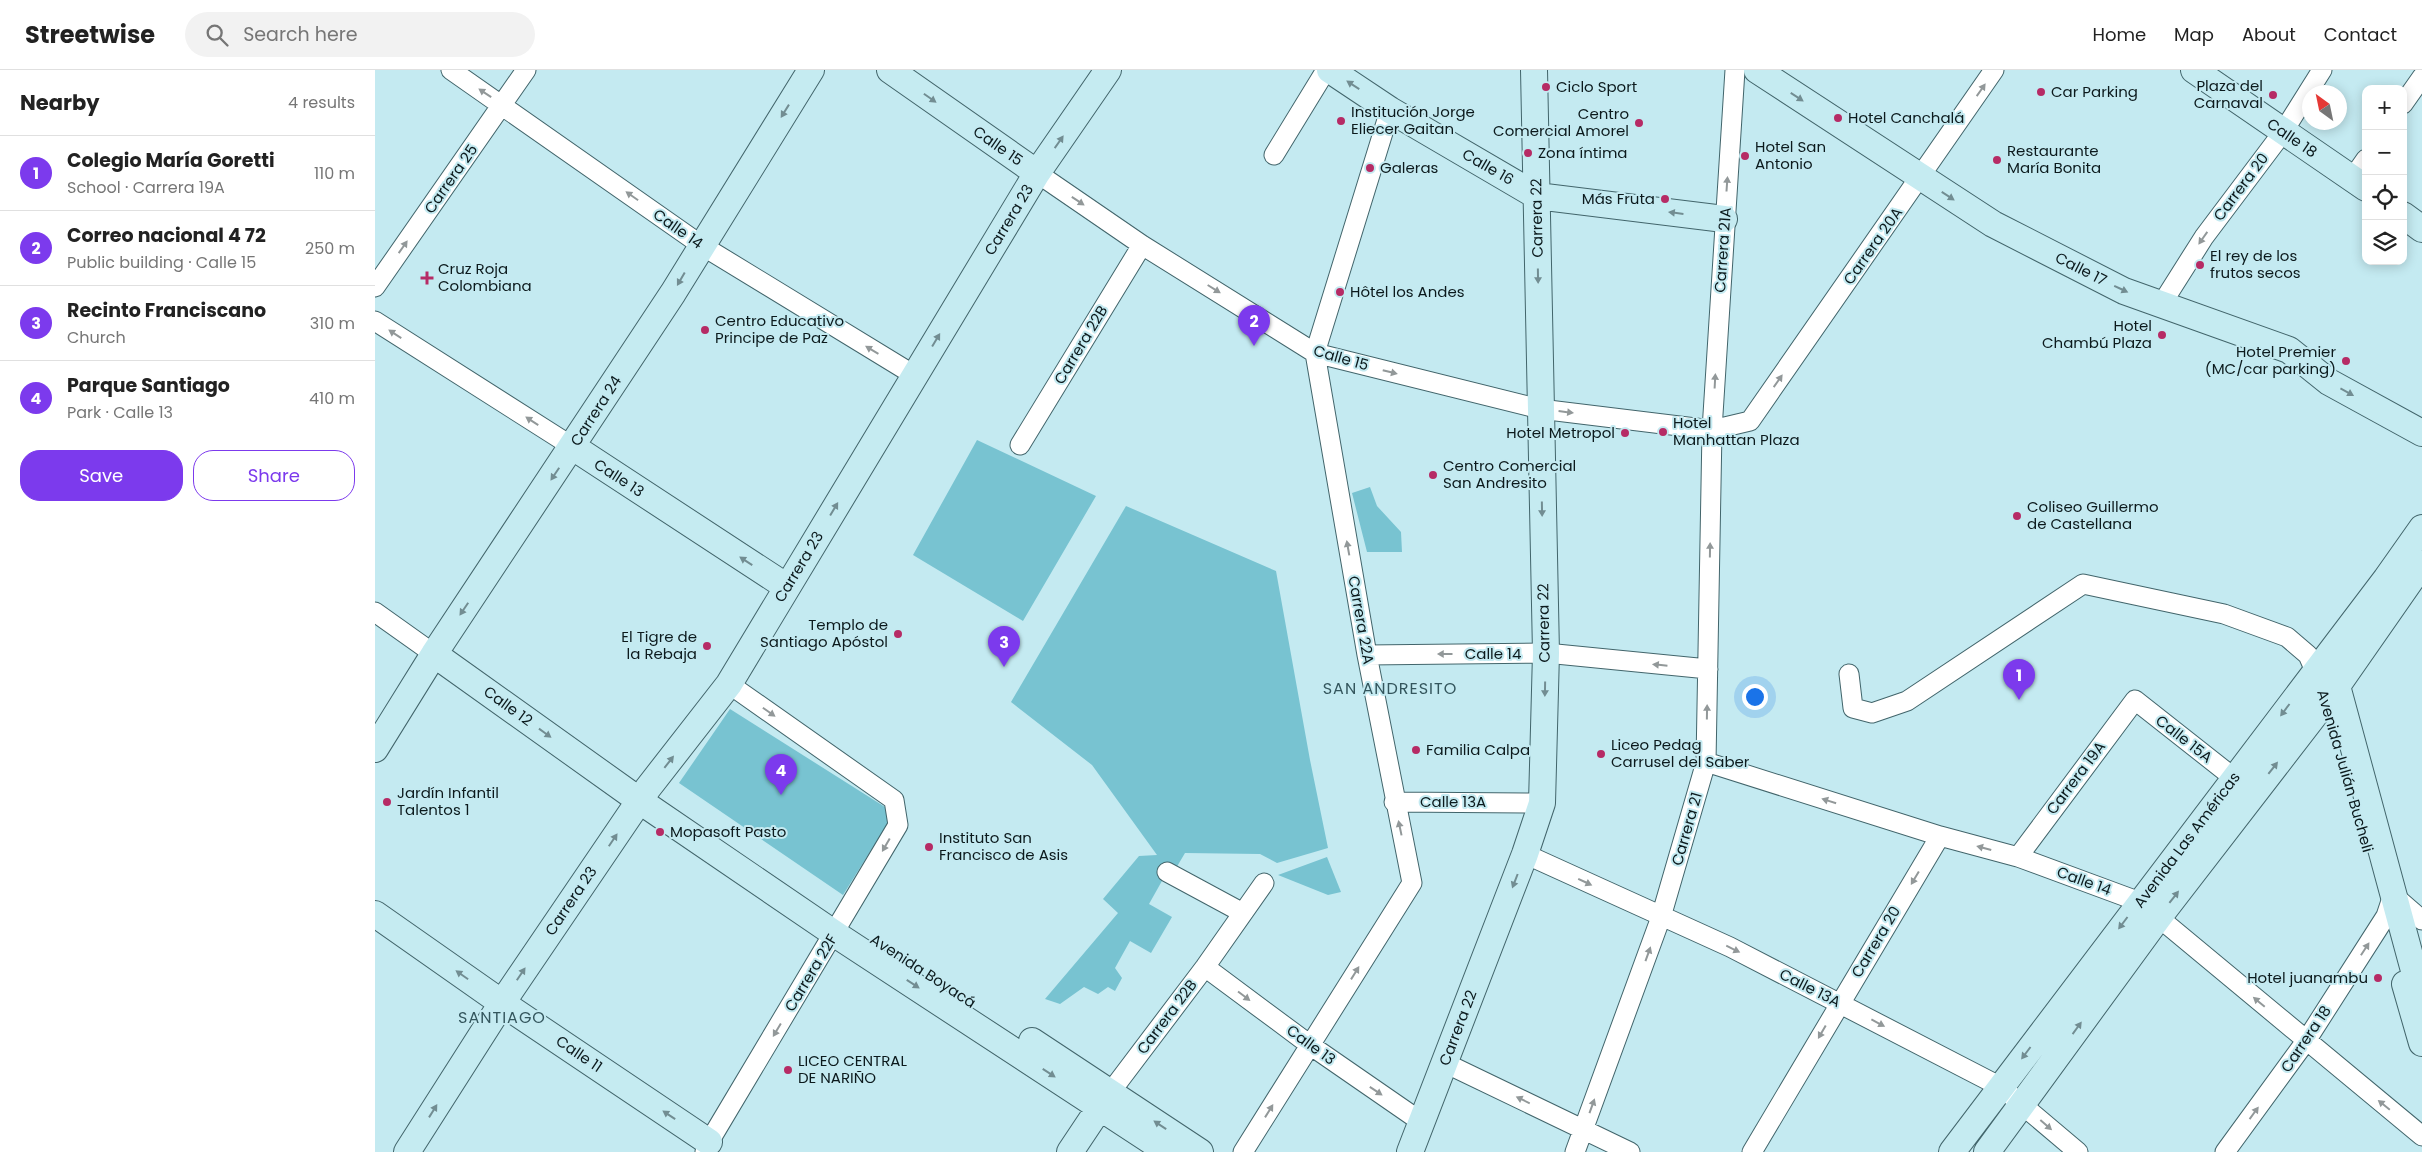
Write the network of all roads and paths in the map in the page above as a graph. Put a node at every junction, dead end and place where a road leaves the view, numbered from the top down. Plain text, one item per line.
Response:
1 (451, 70) edge
2 (526, 70) edge
3 (811, 70) edge
4 (890, 70) edge
5 (1108, 70) edge
6 (1326, 70) edge
7 (1330, 70) edge
8 (1534, 70) edge
9 (1735, 70) edge
10 (1757, 70) edge
11 (1994, 70) edge
12 (2194, 70) edge
13 (2322, 70) edge
14 (2422, 77) edge
15 (2407, 98) edge
16 (503, 105) junction
17 (1390, 110) junction
18 (2283, 132) junction
19 (1274, 155) dead end
20 (1037, 173) junction
21 (2361, 175) edge
22 (1920, 178) junction
23 (1537, 196) junction
24 (2407, 218) edge
25 (1724, 219) junction
26 (2422, 229) edge
27 (1142, 244) junction
28 (701, 245) junction
29 (375, 287) edge
30 (2161, 305) junction
31 (375, 321) edge
32 (1315, 353) junction
33 (914, 375) junction
34 (1540, 409) junction
35 (1750, 421) joint
36 (1712, 430) junction
37 (2422, 434) edge
38 (1020, 445) dead end
39 (573, 447) junction
40 (2422, 528) edge
41 (2422, 564) edge
42 (787, 588) junction
43 (375, 612) edge
44 (1545, 653) junction
45 (434, 654) junction
46 (1367, 655) junction
47 (2316, 662) junction
48 (1708, 669) junction
49 (1849, 674) dead end
50 (729, 684) junction
51 (2332, 692) junction
52 (2135, 700) joint
53 (375, 749) edge
54 (1706, 762) junction
55 (2234, 778) junction
56 (644, 795) junction
57 (1394, 802) junction
58 (1542, 803) junction
59 (1940, 836) junction
60 (1525, 854) junction
61 (2018, 856) junction
62 (1167, 872) dead end
63 (1264, 883) dead end
64 (2390, 906) junction
65 (2149, 910) junction
66 (1243, 913) junction
67 (375, 914) edge
68 (1661, 917) junction
69 (2422, 920) edge
70 (839, 927) junction
71 (1205, 967) junction
72 (2422, 1000) edge
73 (502, 1003) junction
74 (1840, 1003) junction
75 (2306, 1041) junction
76 (2422, 1043) edge
77 (1310, 1045) junction
78 (1445, 1063) junction
79 (2001, 1087) junction
80 (1105, 1099) junction
81 (2021, 1103) junction
82 (1420, 1121) junction
83 (1584, 1130) junction
84 (2422, 1136) edge
85 (707, 1147) edge
86 (407, 1152) edge
87 (1070, 1152) edge
88 (1168, 1152) edge
89 (1200, 1152) edge
90 (1243, 1152) edge
91 (1410, 1152) edge
92 (1575, 1152) edge
93 (1630, 1152) edge
94 (1752, 1152) edge
95 (1952, 1152) edge
96 (1987, 1152) edge
97 (2078, 1152) edge
98 (2225, 1152) edge

16 -> 1 street, Calle 14
2 - 16 street, Carrera 25
3 -> 28 street, Carrera 24
4 -> 20 street, Calle 15
20 -> 5 street, Carrera 23
6 - 19 street
17 -> 7 street, Calle 16
8 - 23 street, Carrera 22
25 -> 9 street, Carrera 21A
10 -> 22 street, Calle 17
22 -> 11 street, Carrera 20A
12 - 18 street, Calle 18
13 - 18 street, Carrera 20
14 - 15 street
28 -> 16 street, Calle 14
29 -> 16 street, Carrera 25
17 - 23 street, Calle 16
17 - 32 street, Carrera 22A
18 - 21 street, Calle 18
18 -> 30 street, Carrera 20
20 -> 27 street, Calle 15
33 -> 20 street, Carrera 23
22 -> 30 street, Calle 17
35 -> 22 street, Carrera 20A
25 -> 23 street, Calle 16
23 -> 34 street, Carrera 22
24 - 26 street
36 -> 25 street, Carrera 21A
27 -> 32 street, Calle 15
27 - 38 street, Carrera 22B
33 -> 28 street, Calle 14
28 -> 39 street, Carrera 24
30 -> 37 street, Calle 17
39 -> 31 street, Calle 13
32 -> 34 street, Calle 15
46 -> 32 street, Carrera 22A
42 -> 33 street, Carrera 23
34 -> 36 street, Calle 15
34 -> 44 street, Carrera 22
35 - 36 street, Calle 15
48 -> 36 street, Carrera 21
42 -> 39 street, Calle 13
39 -> 45 street, Carrera 24
40 - 47 street, Avenida Las Américas
41 - 51 street, Avenida Las Américas
42 - 50 street, Carrera 23
43 - 45 street, Calle 12
44 -> 46 street, Calle 14
48 -> 44 street, Calle 14
44 -> 58 street, Carrera 22
45 - 53 street, Carrera 24
45 -> 56 street, Calle 12
46 - 57 street, Carrera 22A
47 - 49 street
47 - 51 street, Avenida Julián Bucheli
47 -> 55 street, Avenida Las Américas
54 -> 48 street, Carrera 21
56 -> 50 street, Carrera 23
50 -> 70 street, Carrera 22F
51 - 64 street, Avenida Julián Bucheli
65 -> 51 street, Avenida Las Américas
52 - 55 street, Calle 15A
52 - 61 street, Carrera 19A
59 -> 54 street, Calle 14
54 - 68 street, Carrera 21
55 - 65 street, Avenida Las Américas
56 - 70 street, Avenida Boyacá
73 -> 56 street, Carrera 23
57 - 58 street, Calle 13A
77 -> 57 street, Carrera 22A
58 - 60 street, Carrera 22
61 -> 59 street, Calle 14
59 -> 74 street, Carrera 20
60 -> 68 street, Calle 13A
60 -> 78 street, Carrera 22
61 - 65 street, Calle 14
62 - 66 street
63 - 66 street, Carrera 22B
64 - 69 street
64 - 72 street, Avenida Julián Bucheli
75 -> 64 street, Carrera 18
64 - 76 street, Avenida Julián Bucheli
75 -> 65 street, Calle 14
65 -> 79 street, Avenida Las Américas
81 -> 65 street, Avenida Las Américas
66 - 71 street, Carrera 22B
73 -> 67 street, Calle 11
68 -> 74 street, Calle 13A
83 -> 68 street, Carrera 21
70 - 80 street, Avenida Boyacá
70 -> 85 street, Carrera 22F
71 -> 77 street, Calle 13
71 - 80 street, Carrera 22B
85 -> 73 street, Calle 11
86 -> 73 street, Carrera 23
74 -> 79 street, Calle 13A
74 -> 94 street, Carrera 20
84 -> 75 street, Calle 14
98 -> 75 street, Carrera 18
77 -> 82 street, Calle 13
90 -> 77 street, Carrera 22A
78 - 82 street, Carrera 22
83 -> 78 street
79 - 81 street, Calle 13A
79 - 95 street, Avenida Las Américas
80 - 87 street, Carrera 22B
80 - 88 street, Avenida Boyacá
89 -> 80 street, Avenida Boyacá
81 - 96 street, Avenida Las Américas
81 -> 97 street, Calle 13A
82 - 91 street, Carrera 22
83 - 92 street, Carrera 21
83 - 93 street

